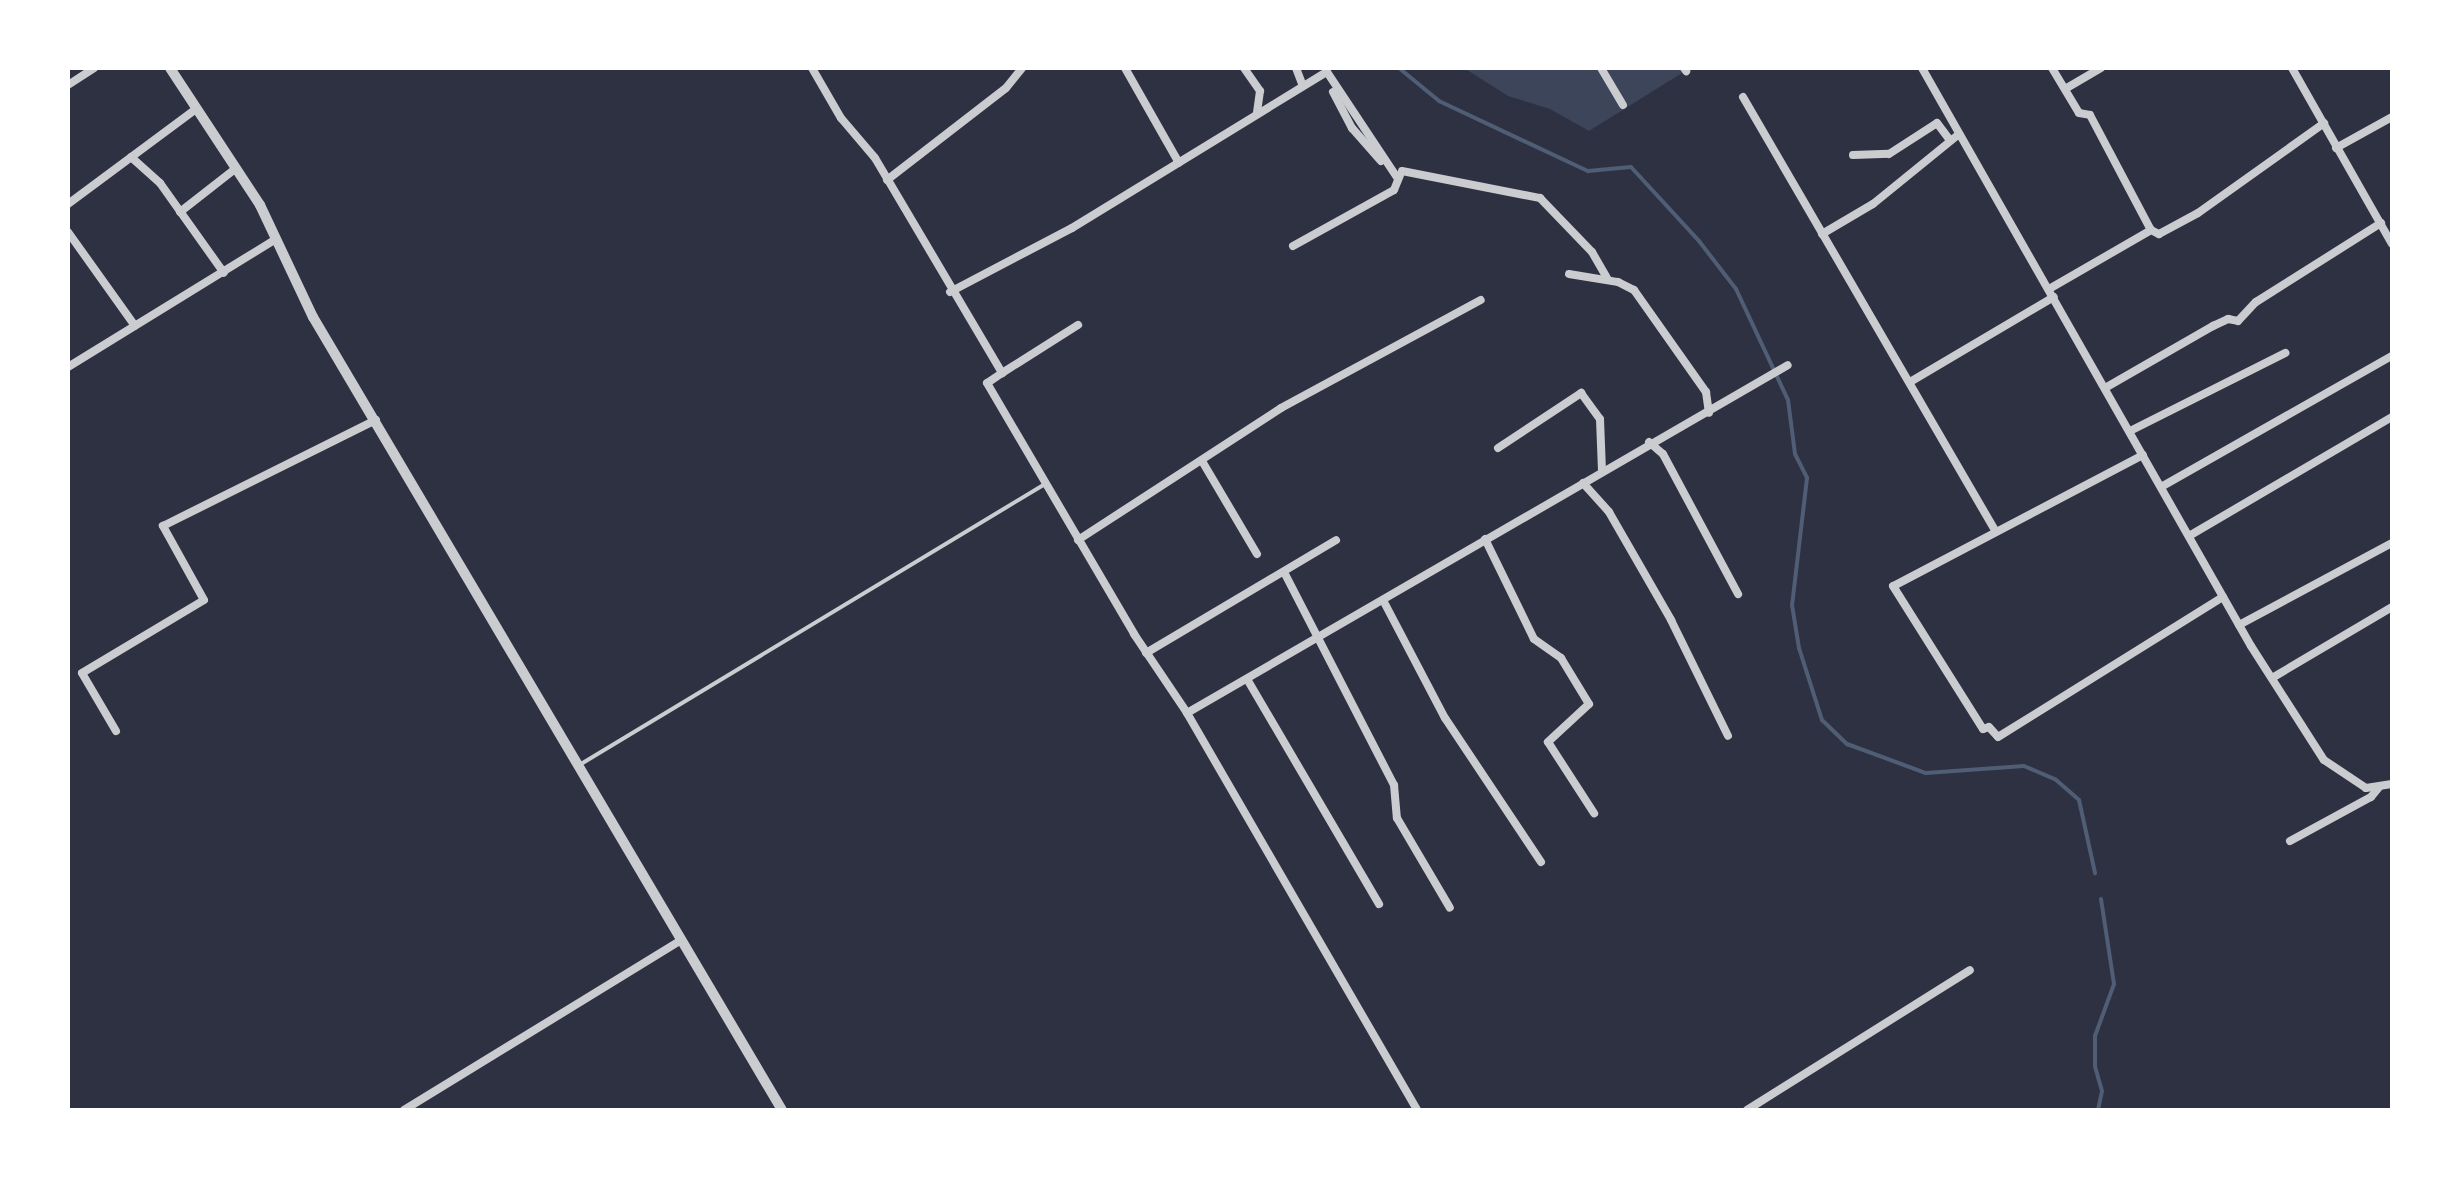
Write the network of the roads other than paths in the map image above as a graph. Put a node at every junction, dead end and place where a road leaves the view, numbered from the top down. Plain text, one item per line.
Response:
1 (94, 68) edge
2 (170, 68) edge
3 (812, 68) edge
4 (1022, 68) edge
5 (1125, 68) edge
6 (1244, 68) edge
7 (1296, 68) edge
8 (1601, 68) edge
9 (1922, 68) edge
10 (2052, 68) edge
11 (2101, 68) edge
12 (2292, 68) edge
13 (68, 85) edge
14 (1303, 86) junction
15 (2065, 89) junction
16 (1333, 92) dead end
17 (1743, 97) dead end
18 (1623, 105) dead end
19 (196, 109) junction
20 (1257, 113) junction
21 (2392, 117) edge
22 (2324, 123) junction
23 (1954, 137) junction
24 (2336, 148) junction
25 (1853, 155) dead end
26 (131, 157) junction
27 (1179, 163) junction
28 (235, 169) junction
29 (1400, 175) junction
30 (887, 180) junction
31 (68, 204) edge
32 (180, 212) junction
33 (2381, 223) junction
34 (2151, 230) junction
35 (68, 232) edge
36 (1822, 234) junction
37 (276, 239) junction
38 (2392, 244) edge
39 (1293, 246) dead end
40 (224, 273) junction
41 (1569, 274) dead end
42 (1607, 278) dead end
43 (950, 292) junction
44 (2051, 293) junction
45 (1481, 300) dead end
46 (1078, 325) dead end
47 (135, 326) junction
48 (2285, 353) dead end
49 (2392, 356) edge
50 (1786, 366) dead end
51 (68, 367) edge
52 (1002, 373) junction
53 (1910, 382) junction
54 (2105, 388) junction
55 (1709, 413) junction
56 (2392, 417) edge
57 (376, 420) junction
58 (2130, 431) junction
59 (1649, 442) junction
60 (1498, 448) dead end
61 (2143, 455) junction
62 (1202, 461) junction
63 (1602, 472) junction
64 (1583, 483) junction
65 (1045, 484) junction
66 (2161, 487) junction
67 (1996, 532) junction
68 (2189, 536) junction
69 (1485, 539) junction
70 (1078, 540) junction
71 (1336, 540) dead end
72 (2392, 543) edge
73 (1257, 554) dead end
74 (1284, 572) junction
75 (1738, 594) dead end
76 (2223, 597) junction
77 (1384, 602) junction
78 (2392, 607) edge
79 (2239, 625) junction
80 (1319, 638) junction
81 (1146, 653) junction
82 (2272, 678) junction
83 (1247, 679) junction
84 (1187, 713) junction
85 (116, 731) dead end
86 (1728, 736) dead end
87 (579, 765) junction
88 (2392, 784) edge
89 (2366, 788) junction
90 (1594, 813) dead end
91 (2290, 841) dead end
92 (1541, 862) dead end
93 (1379, 904) dead end
94 (1450, 908) dead end
95 (681, 940) junction
96 (1970, 970) dead end
97 (404, 1110) edge
98 (782, 1110) edge
99 (1417, 1110) edge
100 (1747, 1110) edge

1 - 13 street
2 - 19 street
3 - 30 street
4 - 30 street
5 - 27 street
6 - 20 street
7 - 14 street
8 - 18 street
9 - 23 street
10 - 15 street
11 - 15 street
12 - 22 street
14 - 20 street
14 - 29 street
15 - 34 street
16 - 29 street
17 - 36 street
19 - 26 street
19 - 28 street
20 - 27 street
21 - 24 street
22 - 24 street
22 - 34 street
23 - 25 street
23 - 36 street
23 - 44 street
24 - 33 street
26 - 31 street
26 - 32 street
27 - 43 street
28 - 32 street
28 - 37 street
29 - 39 street
29 - 42 street
30 - 43 street
32 - 40 street
33 - 38 street
33 - 54 street
34 - 44 street
35 - 47 street
36 - 53 street
37 - 40 street
37 - 57 street
40 - 47 street
41 - 55 street
43 - 52 street
44 - 53 street
44 - 54 street
45 - 62 street
46 - 52 street
47 - 51 street
48 - 58 street
49 - 66 street
50 - 55 street
52 - 65 street
53 - 67 street
54 - 58 street
55 - 59 street
56 - 68 street
57 - 85 street
57 - 87 street
58 - 61 street
59 - 63 street
59 - 75 street
60 - 63 street
61 - 66 street
61 - 67 street
62 - 70 street
62 - 73 street
63 - 64 street
64 - 69 street
64 - 86 street
65 - 70 street
65 - 87 lane
66 - 68 street
67 - 76 street
68 - 76 street
69 - 77 street
69 - 90 street
70 - 81 street
71 - 74 street
72 - 79 street
74 - 80 street
74 - 81 street
76 - 79 street
77 - 80 street
77 - 92 street
78 - 82 street
79 - 82 street
80 - 83 street
80 - 94 street
81 - 84 street
82 - 89 street
83 - 84 street
83 - 93 street
84 - 99 street
87 - 95 street
88 - 89 street
89 - 91 street
95 - 97 street
95 - 98 street
96 - 100 street

